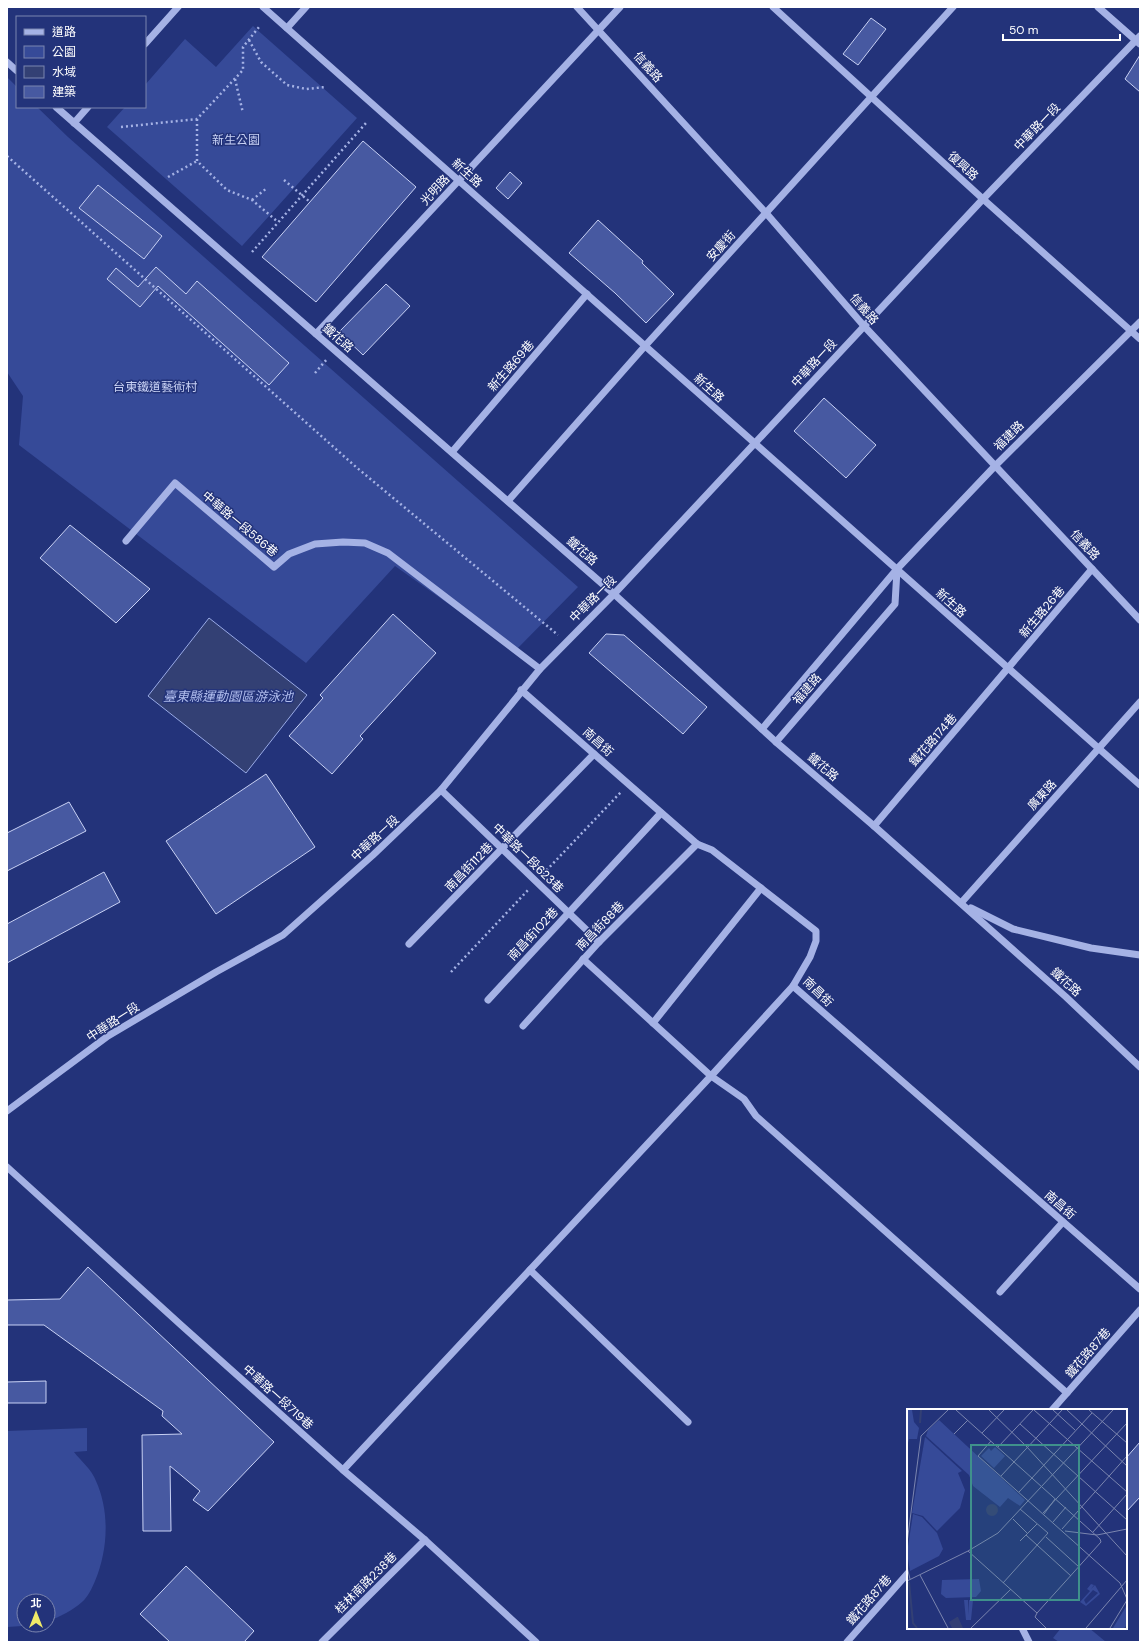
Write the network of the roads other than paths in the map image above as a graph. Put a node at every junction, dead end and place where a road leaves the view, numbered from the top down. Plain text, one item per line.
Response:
1 (178, 7) edge
2 (263, 7) edge
3 (306, 7) edge
4 (577, 7) edge
5 (620, 7) edge
6 (773, 7) edge
7 (953, 7) edge
8 (1098, 7) edge
9 (287, 28) junction
10 (599, 29) junction
11 (1139, 40) edge
12 (146, 43) edge
13 (7, 62) edge
14 (16, 70) edge
15 (871, 98) junction
16 (57, 108) edge
17 (87, 108) edge
18 (74, 123) junction
19 (459, 180) junction
20 (983, 199) junction
21 (766, 213) junction
22 (587, 294) junction
23 (1140, 322) edge
24 (864, 326) junction
25 (1131, 331) junction
26 (316, 334) junction
27 (1140, 339) edge
28 (645, 346) junction
29 (755, 443) junction
30 (452, 452) junction
31 (995, 466) junction
32 (508, 501) junction
33 (126, 541) dead end
34 (897, 569) junction
35 (1092, 569) junction
36 (614, 594) junction
37 (1140, 620) edge
38 (540, 669) junction
39 (1008, 669) junction
40 (522, 690) junction
41 (1140, 702) edge
42 (762, 729) junction
43 (776, 742) junction
44 (1099, 749) junction
45 (594, 754) junction
46 (1140, 785) edge
47 (441, 790) junction
48 (661, 813) junction
49 (874, 826) junction
50 (697, 844) junction
51 (502, 849) junction
52 (761, 888) junction
53 (962, 903) junction
54 (568, 912) junction
55 (599, 942) junction
56 (409, 944) dead end
57 (1140, 955) edge
58 (583, 959) junction
59 (793, 986) junction
60 (488, 1000) dead end
61 (653, 1023) junction
62 (523, 1026) dead end
63 (1140, 1067) edge
64 (711, 1076) junction
65 (7, 1110) edge
66 (7, 1167) edge
67 (1063, 1222) junction
68 (530, 1270) junction
69 (1140, 1289) edge
70 (1000, 1292) dead end
71 (1140, 1310) edge
72 (1067, 1393) junction
73 (1053, 1409) edge
74 (688, 1422) dead end
75 (343, 1470) junction
76 (425, 1540) junction
77 (907, 1574) edge
78 (1022, 1629) edge
79 (322, 1642) edge
80 (536, 1642) edge
81 (847, 1642) edge
82 (1029, 1642) edge

1 - 12 street
2 - 9 street, 新生路
3 - 9 street
4 - 10 street, 信義路
5 - 10 street, 光明路
6 - 15 street, 復興路
7 - 15 street, 安慶街
8 - 11 street
9 - 19 street, 新生路
10 - 19 street, 光明路
10 - 21 street, 信義路
11 - 20 street, 中華路一段
13 - 14 street
15 - 20 street, 復興路
15 - 21 street, 安慶街
16 - 18 street, 鐵花路
17 - 18 street
18 - 26 street, 鐵花路
19 - 22 street, 新生路
19 - 26 street, 光明路
20 - 24 street, 中華路一段
20 - 25 street, 復興路
21 - 24 street, 信義路
21 - 28 street, 安慶街
22 - 28 street, 新生路
22 - 30 street, 新生路69巷
23 - 25 street, 福建路
24 - 29 street, 中華路一段
24 - 31 street, 信義路
25 - 27 street, 復興路
25 - 31 street, 福建路
26 - 30 street, 鐵花路
28 - 29 street, 新生路
28 - 32 street, 安慶街
29 - 34 street, 新生路
29 - 36 street, 中華路一段
30 - 32 street, 鐵花路
31 - 34 street, 福建路
31 - 35 street, 信義路
32 - 36 street, 鐵花路
33 - 38 street, 中華路一段586巷
34 - 39 street, 新生路
34 - 42 street, 福建路
34 - 43 street, 福建路
35 - 37 street, 信義路
35 - 39 street, 新生路26巷
36 - 38 street, 中華路一段
36 - 42 street, 鐵花路
38 - 40 street, 中華路一段
39 - 44 street, 新生路
39 - 49 street, 鐵花路174巷
40 - 45 street, 南昌街
40 - 47 street, 中華路一段
41 - 44 street, 廣東路
42 - 43 street, 鐵花路
43 - 49 street, 鐵花路
44 - 46 street, 新生路
44 - 53 street, 廣東路
45 - 48 street, 南昌街
45 - 51 street, 南昌街112巷
47 - 51 street, 中華路一段623巷
47 - 65 street, 中華路一段
48 - 50 street, 南昌街
48 - 54 street, 南昌街102巷
49 - 53 street, 鐵花路
50 - 52 street, 南昌街
50 - 55 street, 南昌街88巷
51 - 54 street, 中華路一段623巷
51 - 56 street, 南昌街112巷
52 - 59 street, 南昌街
52 - 61 street
53 - 57 street
53 - 63 street, 鐵花路
54 - 55 street, 中華路一段623巷
54 - 60 street, 南昌街102巷
55 - 58 street, 南昌街88巷
58 - 61 street
58 - 62 street, 南昌街88巷
59 - 64 street
59 - 67 street, 南昌街
61 - 64 street
64 - 68 street
64 - 72 street
66 - 75 street, 中華路一段719巷
67 - 69 street, 南昌街
67 - 70 street
68 - 74 street
68 - 75 street
71 - 72 street, 鐵花路87巷
72 - 73 street, 鐵花路87巷
75 - 76 street, 中華路一段719巷
76 - 79 street, 桂林南路238巷
76 - 80 street, 中華路一段719巷
77 - 81 street, 鐵花路87巷
78 - 82 street

